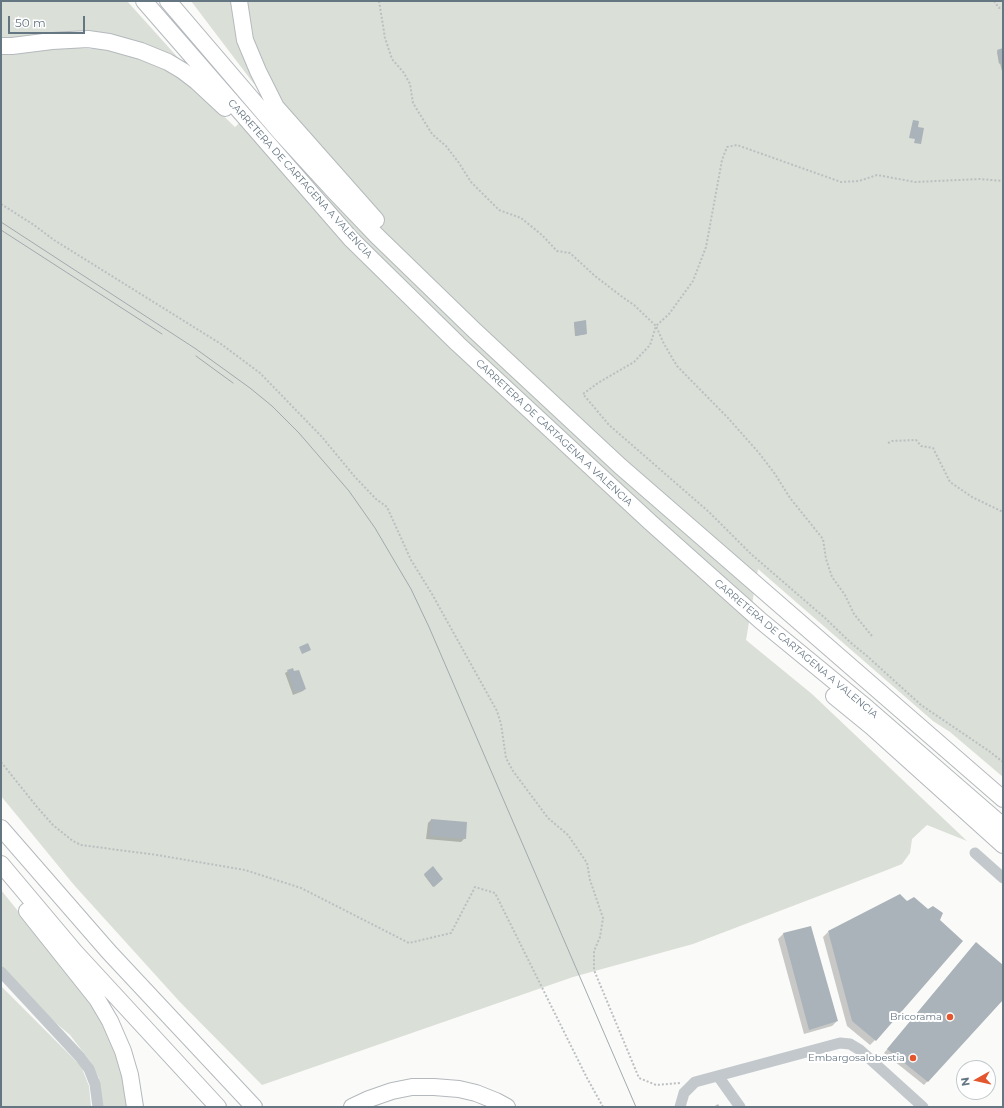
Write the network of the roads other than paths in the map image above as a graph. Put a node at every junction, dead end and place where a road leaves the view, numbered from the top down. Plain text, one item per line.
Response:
1 (144, 1) edge
2 (168, 1) edge
3 (239, 1) edge
4 (1, 46) edge
5 (351, 239) junction
6 (474, 330) junction
7 (760, 620) junction
8 (1003, 799) edge
9 (1003, 826) edge
10 (1, 828) edge
11 (1003, 845) edge
12 (975, 853) dead end
13 (1, 864) edge
14 (1003, 878) edge
15 (1, 879) edge
16 (1, 972) edge
17 (718, 1076) junction
18 (98, 1107) edge
19 (135, 1107) edge
20 (218, 1107) edge
21 (254, 1107) edge
22 (352, 1107) edge
23 (366, 1107) edge
24 (492, 1107) edge
25 (507, 1107) edge
26 (680, 1107) edge
27 (740, 1107) edge
28 (923, 1107) edge

1 - 5 highway, CARRETERA DE CARTAGENA A VALENCIA
2 - 6 highway, CARRETERA DE CARTAGENA A VALENCIA
3 - 6 highway
4 - 5 highway
5 - 7 highway, CARRETERA DE CARTAGENA A VALENCIA
6 - 8 highway, CARRETERA DE CARTAGENA A VALENCIA
7 - 9 highway, CARRETERA DE CARTAGENA A VALENCIA
7 - 11 highway
10 - 21 highway
12 - 14 street
13 - 20 highway
15 - 19 highway
16 - 18 street
17 - 26 street
17 - 27 street
17 - 28 street
22 - 25 highway
23 - 24 highway

